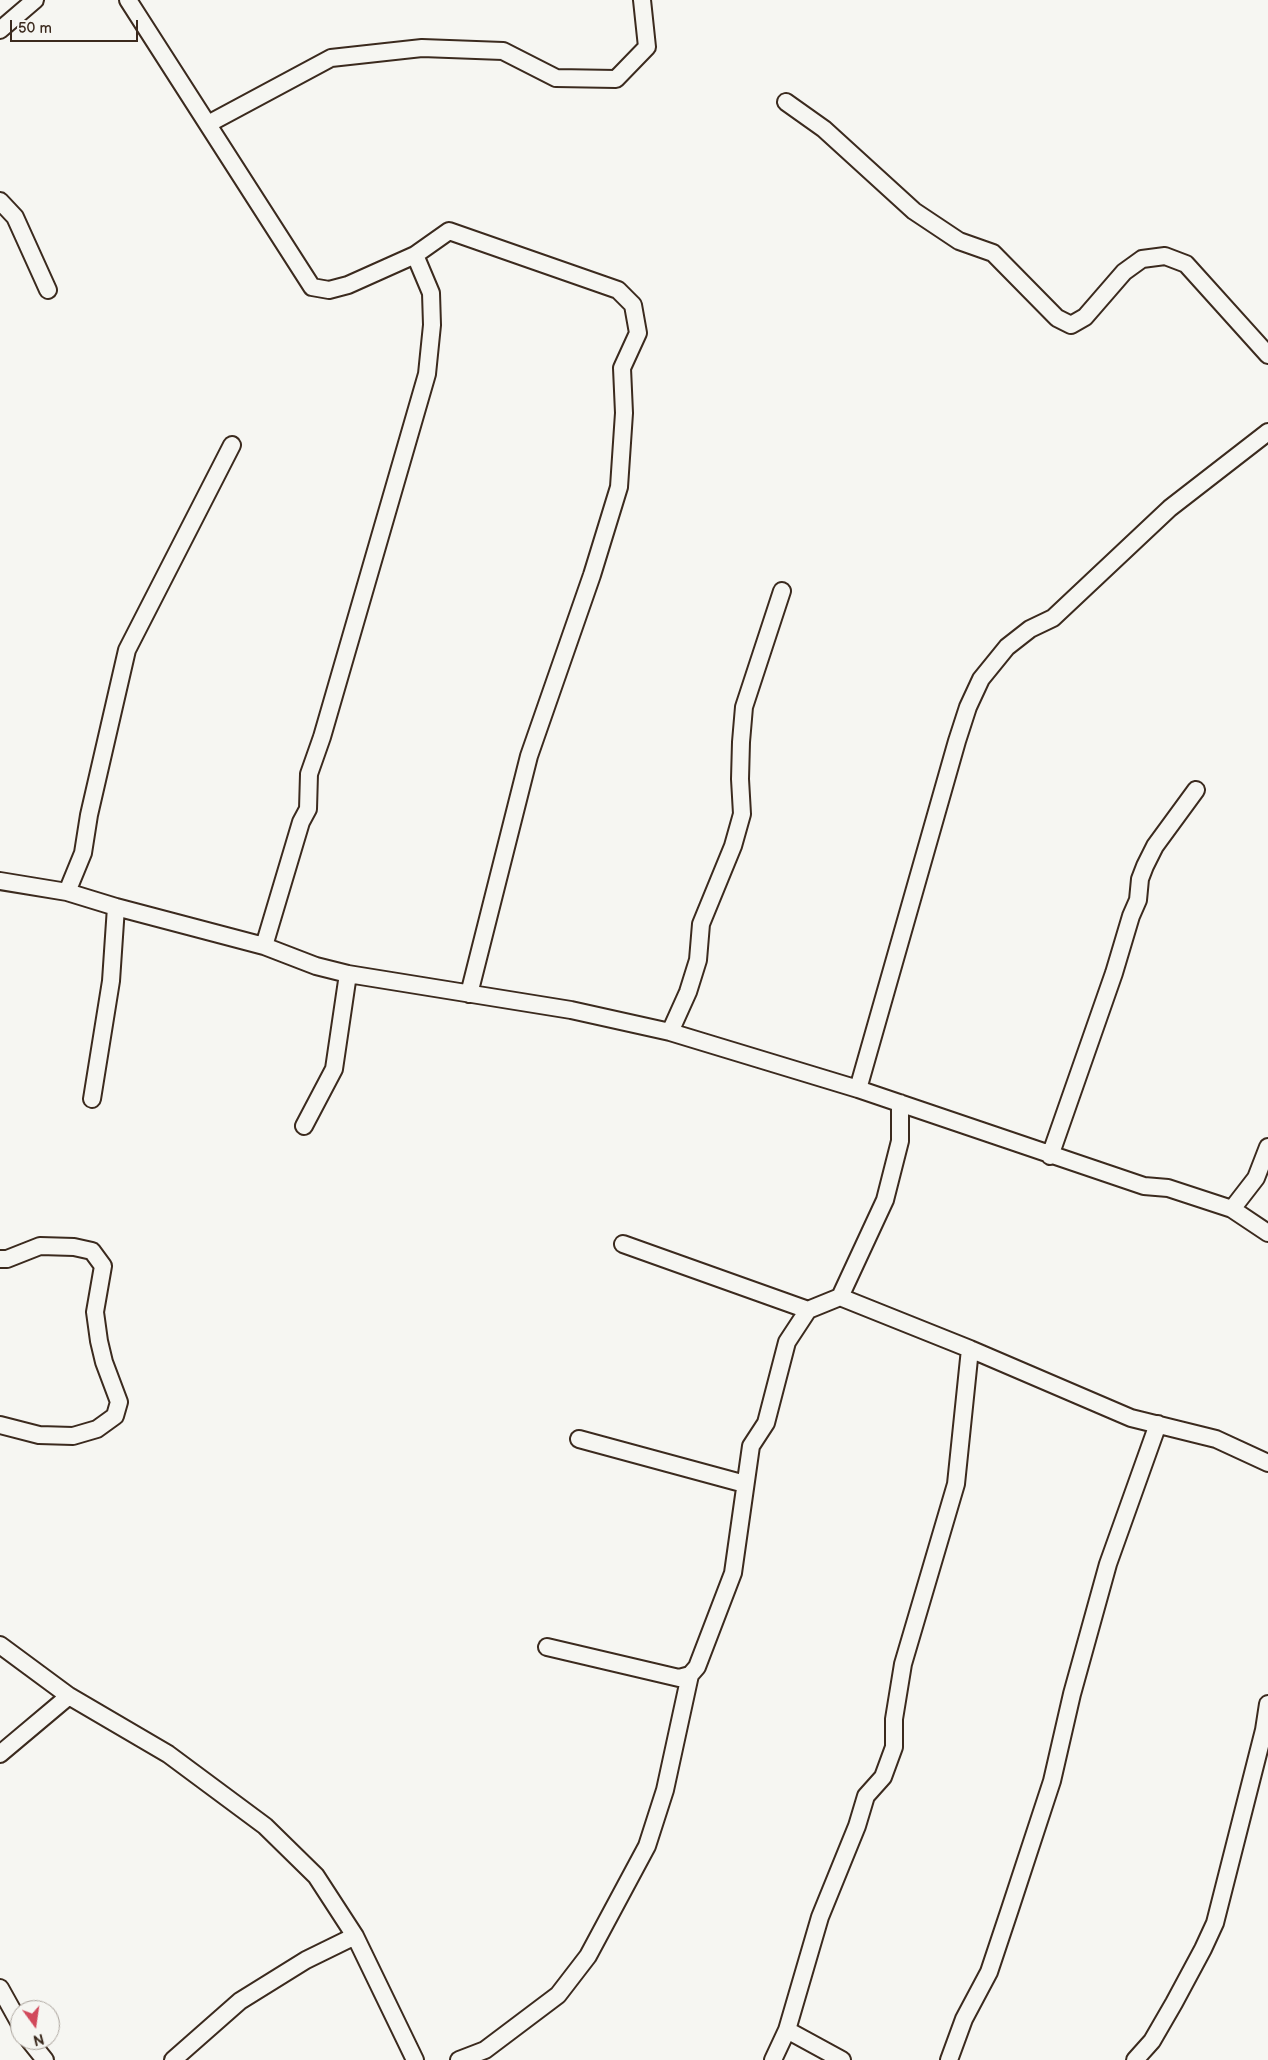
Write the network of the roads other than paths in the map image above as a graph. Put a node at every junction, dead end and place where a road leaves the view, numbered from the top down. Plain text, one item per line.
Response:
1 (35, 0) edge
2 (128, 0) edge
3 (642, 0) edge
4 (0, 30) edge
5 (786, 102) dead end
6 (208, 124) junction
7 (0, 201) edge
8 (414, 255) junction
9 (48, 290) dead end
10 (1268, 355) edge
11 (1268, 432) edge
12 (232, 445) dead end
13 (782, 591) dead end
14 (1196, 790) dead end
15 (0, 881) edge
16 (67, 892) junction
17 (116, 907) junction
18 (264, 946) junction
19 (348, 974) junction
20 (469, 994) junction
21 (670, 1032) junction
22 (858, 1088) junction
23 (92, 1099) dead end
24 (900, 1103) junction
25 (304, 1126) dead end
26 (1268, 1147) edge
27 (1050, 1156) junction
28 (1232, 1209) junction
29 (1268, 1233) edge
30 (623, 1244) dead end
31 (0, 1259) edge
32 (840, 1297) junction
33 (808, 1310) junction
34 (970, 1350) junction
35 (1158, 1424) junction
36 (0, 1425) edge
37 (579, 1439) dead end
38 (1268, 1463) edge
39 (745, 1484) junction
40 (0, 1645) edge
41 (547, 1647) dead end
42 (690, 1676) junction
43 (69, 1696) junction
44 (1268, 1704) edge
45 (0, 1754) edge
46 (355, 1936) junction
47 (0, 1988) edge
48 (10, 2006) edge
49 (787, 2030) junction
50 (173, 2060) edge
51 (415, 2060) edge
52 (459, 2060) edge
53 (774, 2060) edge
54 (842, 2060) edge
55 (949, 2060) edge
56 (1135, 2060) edge

1 - 4 street
2 - 6 street
3 - 6 street
5 - 10 street
6 - 8 street
7 - 9 street
8 - 18 street
8 - 20 street
11 - 22 street
12 - 16 street
13 - 21 street
14 - 27 street
15 - 16 street
16 - 17 street
17 - 18 street
17 - 23 street
18 - 19 street
19 - 20 street
19 - 25 street
20 - 21 street
21 - 22 street
22 - 24 street
24 - 27 street
24 - 32 street
26 - 28 street
27 - 28 street
28 - 29 street
30 - 33 street
31 - 36 street
32 - 33 street
32 - 34 street
33 - 39 street
34 - 35 street
34 - 49 street
35 - 38 street
35 - 55 street
37 - 39 street
39 - 42 street
40 - 43 street
41 - 42 street
42 - 52 street
43 - 45 street
43 - 46 street
44 - 56 street
46 - 50 street
46 - 51 street
47 - 48 street
49 - 53 street
49 - 54 street

